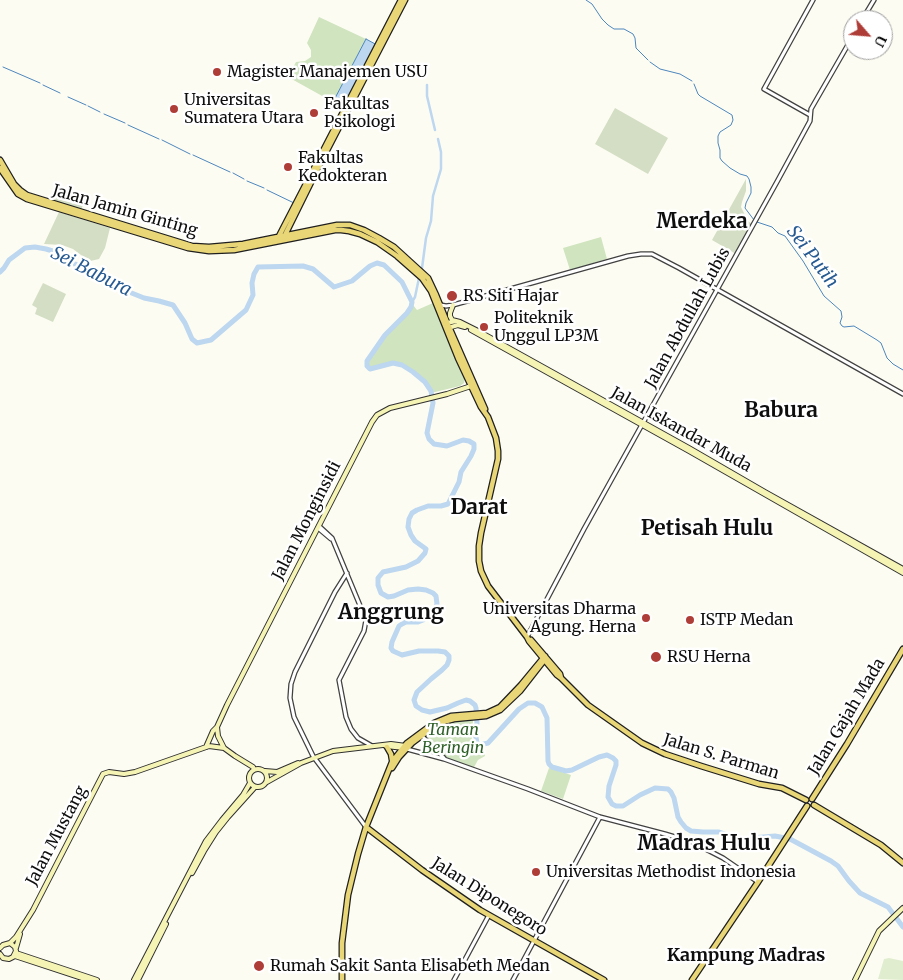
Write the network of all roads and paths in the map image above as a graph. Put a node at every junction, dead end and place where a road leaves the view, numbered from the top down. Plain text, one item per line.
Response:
1 (401, 0) edge
2 (406, 0) edge
3 (813, 0) edge
4 (843, 54) edge
5 (810, 115) junction
6 (0, 160) edge
7 (0, 168) edge
8 (89, 216) junction
9 (286, 227) junction
10 (296, 234) junction
11 (271, 239) junction
12 (280, 239) junction
13 (399, 254) junction
14 (717, 290) junction
15 (441, 305) junction
16 (453, 306) junction
17 (456, 321) junction
18 (446, 324) junction
19 (519, 355) junction
20 (471, 386) junction
21 (903, 394) edge
22 (488, 415) junction
23 (643, 424) junction
24 (319, 527) junction
25 (903, 571) edge
26 (347, 574) junction
27 (527, 637) junction
28 (903, 648) edge
29 (543, 657) junction
30 (483, 715) junction
31 (467, 716) junction
32 (217, 727) junction
33 (421, 735) junction
34 (372, 746) junction
35 (385, 746) junction
36 (206, 747) junction
37 (224, 748) junction
38 (406, 748) junction
39 (314, 758) junction
40 (444, 759) junction
41 (392, 762) junction
42 (301, 763) junction
43 (254, 770) junction
44 (264, 771) junction
45 (389, 771) junction
46 (267, 782) junction
47 (250, 783) junction
48 (255, 787) junction
49 (812, 799) junction
50 (806, 800) junction
51 (814, 805) junction
52 (807, 806) junction
53 (600, 818) junction
54 (366, 828) junction
55 (903, 863) edge
56 (758, 882) junction
57 (903, 908) edge
58 (32, 910) junction
59 (489, 915) junction
60 (535, 941) junction
61 (10, 943) junction
62 (0, 948) edge
63 (15, 952) junction
64 (0, 954) edge
65 (71, 973) junction
66 (88, 980) edge
67 (97, 980) edge
68 (136, 980) edge
69 (342, 980) edge
70 (454, 980) edge
71 (513, 980) edge
72 (604, 980) edge
73 (692, 980) edge
74 (855, 980) edge

1 - 9 main road
2 - 9 main road
3 - 5 street
4 - 5 street, Jalan Abdullah Lubis
5 - 14 street, Jalan Abdullah Lubis
6 - 8 main road, Jalan Jamin Ginting
7 - 8 main road, Jalan Jamin Ginting
8 - 11 main road, Jalan Jamin Ginting
8 - 12 main road, Jalan Jamin Ginting
9 - 10 main road
9 - 11 main road
9 - 12 main road
10 - 12 main road, Jalan Jamin Ginting
10 - 13 main road, Jalan Jamin Ginting
11 - 12 main road, Jalan Jamin Ginting
12 - 13 main road, Jalan Jamin Ginting
13 - 15 main road, Jalan Jamin Ginting
13 - 18 main road, Jalan Jamin Ginting
14 - 16 street
14 - 21 street
14 - 23 street, Jalan Abdullah Lubis
15 - 16 street
15 - 18 main road, Jalan Jamin Ginting
16 - 17 main road
16 - 18 street
17 - 18 main road
17 - 19 main road, Jalan Iskandar Muda
18 - 19 main road, Jalan Iskandar Muda
18 - 20 main road
18 - 22 main road
19 - 23 main road, Jalan Iskandar Muda
20 - 22 main road
20 - 24 main road, Jalan Monginsidi
22 - 27 main road, Jalan S. Parman
23 - 25 main road, Jalan Iskandar Muda
23 - 27 street, Jalan Abdullah Lubis
24 - 26 street
24 - 32 main road, Jalan Monginsidi
26 - 34 street
26 - 39 street
27 - 29 main road, Jalan S. Parman
28 - 49 main road, Jalan Gajah Mada
29 - 30 main road
29 - 30 main road
29 - 50 main road, Jalan S. Parman
30 - 31 main road
31 - 33 main road
31 - 38 main road
32 - 36 main road, Jalan Monginsidi
32 - 37 main road
33 - 38 main road
33 - 40 street
34 - 35 main road
34 - 39 main road
35 - 38 main road
35 - 41 main road
36 - 37 main road
36 - 58 main road, Jalan Mustang
37 - 43 main road
38 - 40 street
38 - 41 main road
38 - 45 main road
39 - 42 main road
39 - 54 street
40 - 53 street
41 - 45 main road
42 - 44 main road
42 - 46 main road
43 - 44 main road
43 - 47 main road
44 - 46 main road
45 - 54 main road
46 - 48 main road
47 - 48 main road
47 - 68 main road
48 - 68 main road
49 - 50 main road
49 - 51 main road
50 - 52 main road
51 - 52 main road
51 - 55 main road
52 - 56 main road
53 - 56 street
53 - 60 street
54 - 59 main road, Jalan Diponegoro
54 - 69 main road
56 - 73 main road
57 - 74 main road
58 - 61 main road, Jalan Mustang
58 - 63 main road, Jalan Mustang
59 - 60 main road, Jalan Diponegoro
59 - 70 street
60 - 71 street
60 - 72 main road, Jalan Diponegoro
61 - 62 main road
61 - 63 main road
63 - 64 main road
63 - 65 main road
65 - 66 main road
65 - 67 main road

